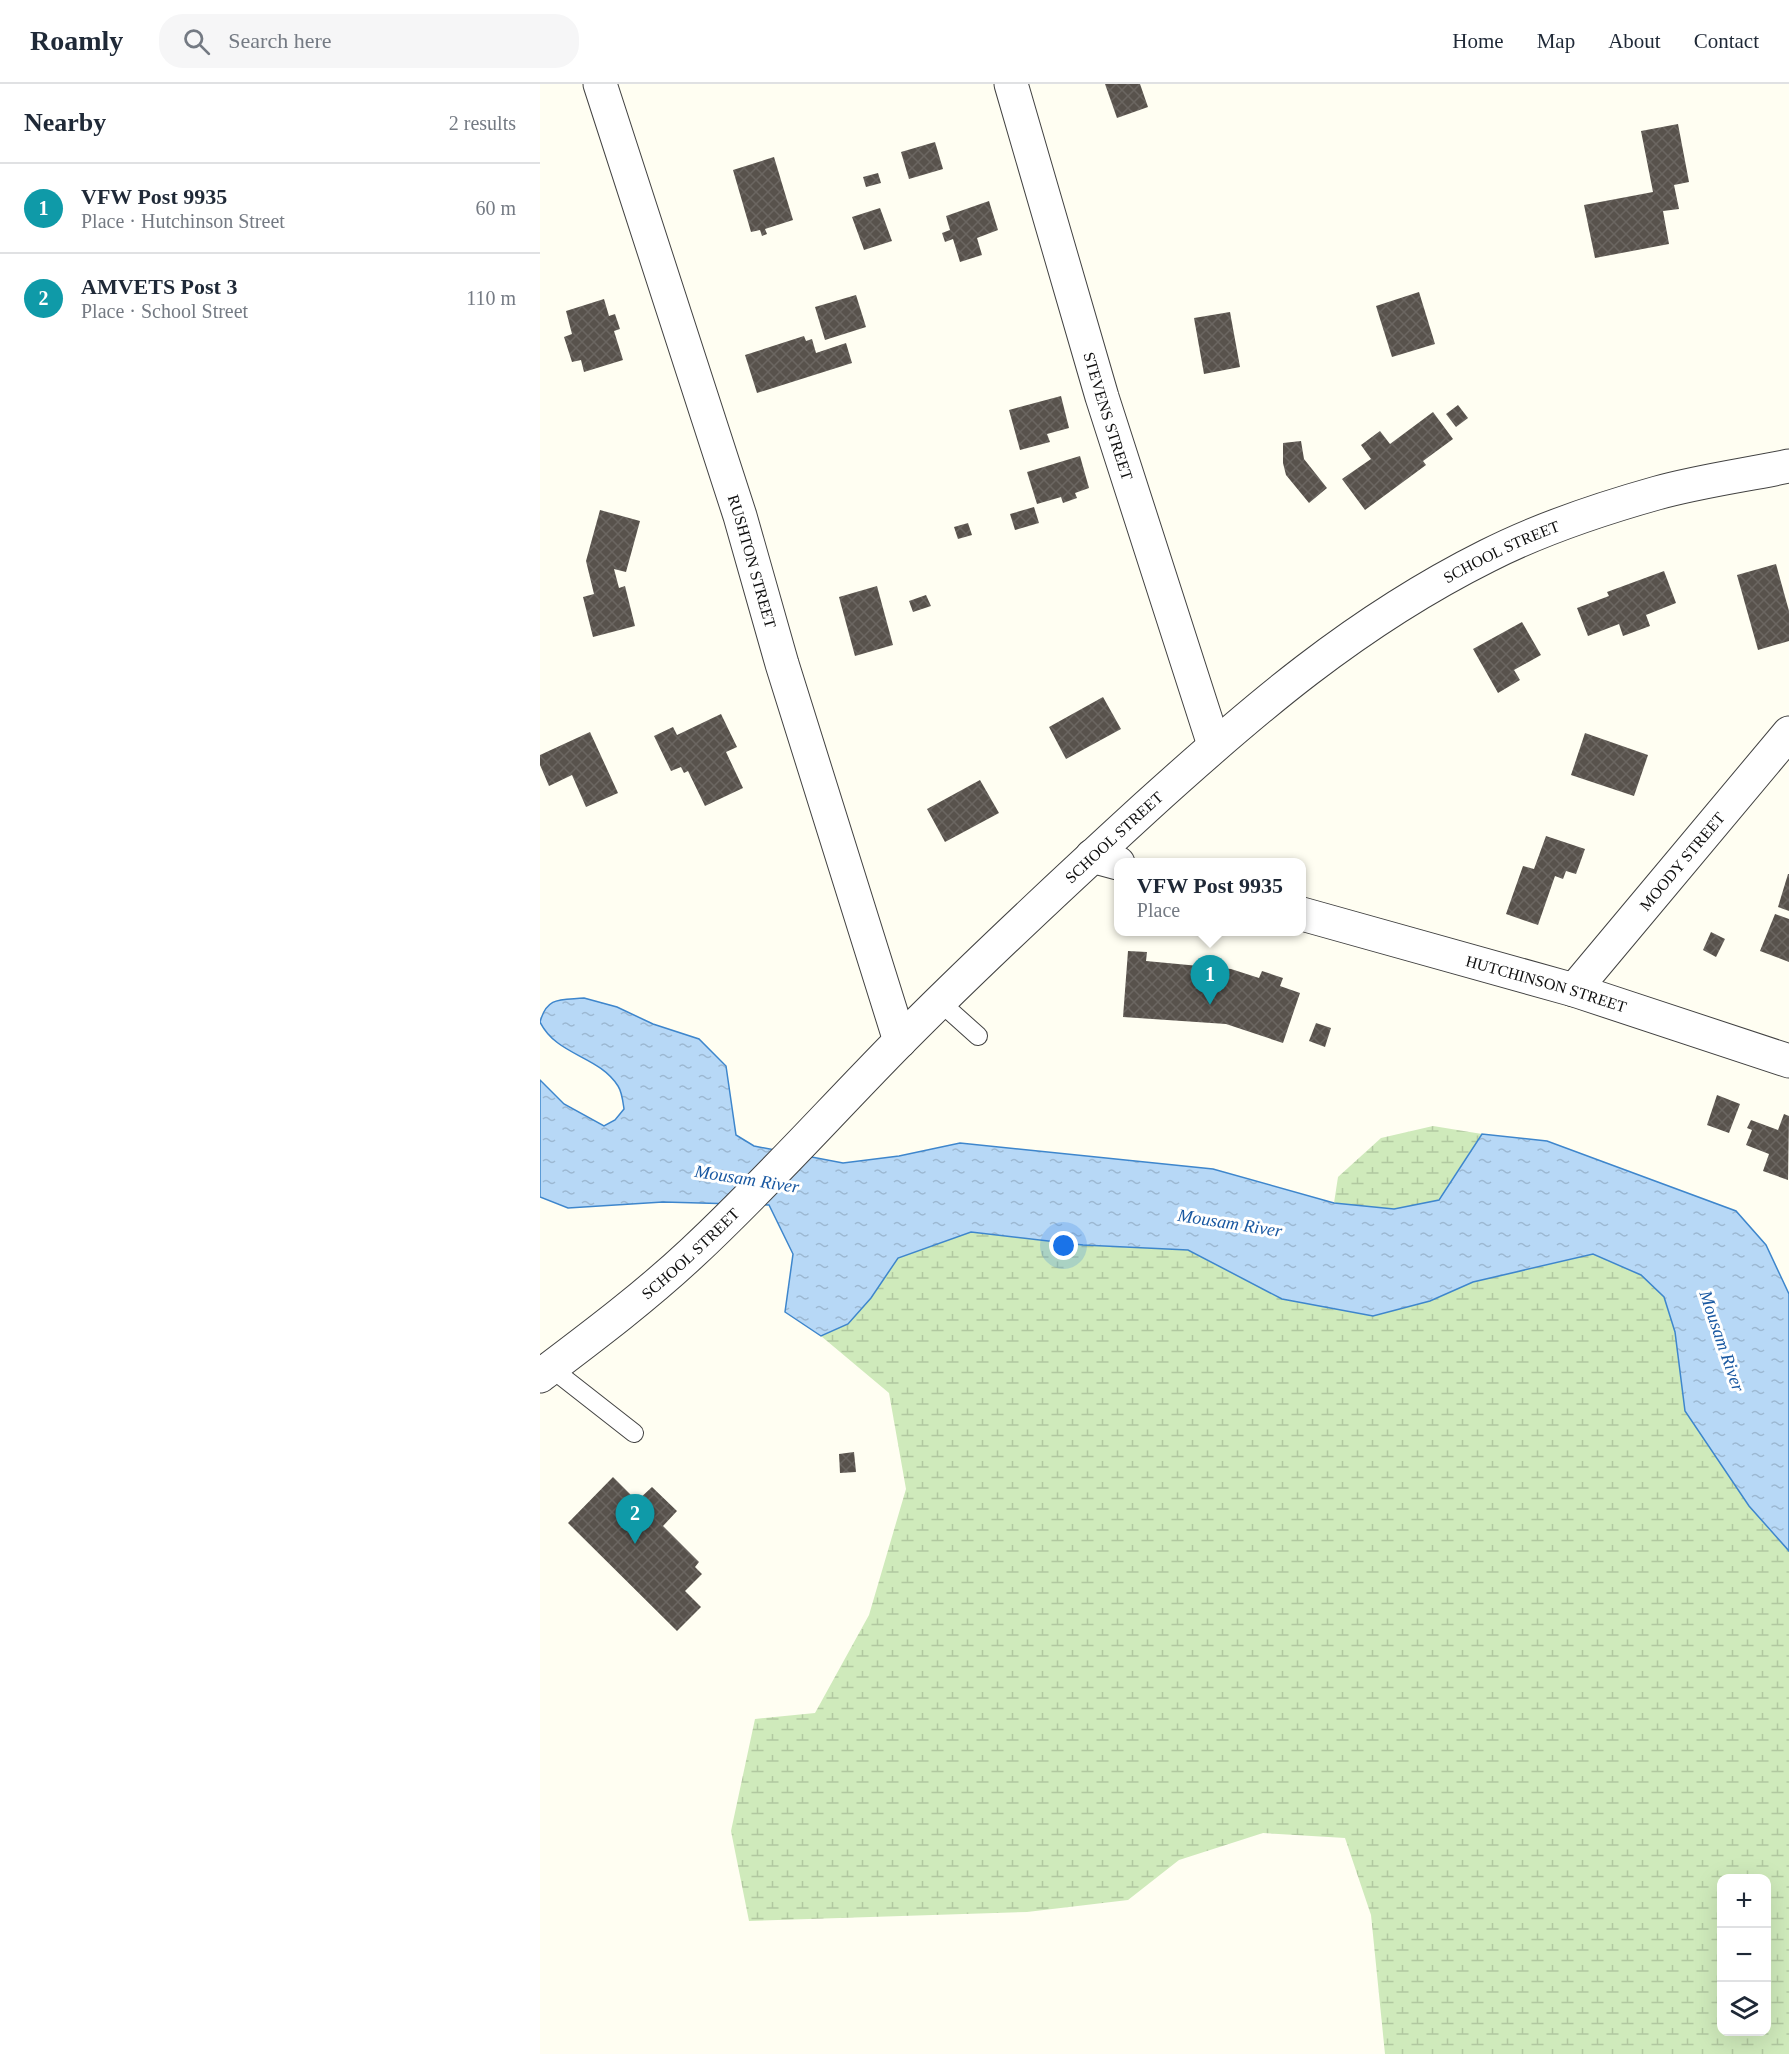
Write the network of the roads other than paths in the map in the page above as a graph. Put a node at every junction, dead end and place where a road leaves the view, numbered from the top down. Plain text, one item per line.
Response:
1 (600, 84) edge
2 (1011, 84) edge
3 (1789, 466) edge
4 (1789, 733) edge
5 (1214, 745) junction
6 (1105, 860) edge
7 (1306, 915) edge
8 (1574, 990) junction
9 (940, 1002) junction
10 (978, 1036) dead end
11 (900, 1041) junction
12 (1789, 1061) edge
13 (545, 1372) edge
14 (634, 1433) dead end

1 - 11 street, RUSHTON STREET
2 - 5 street, STEVENS STREET
3 - 5 street, SCHOOL STREET
4 - 8 street, MOODY STREET
5 - 6 street, SCHOOL STREET
6 - 9 street, SCHOOL STREET
7 - 8 street, HUTCHINSON STREET
8 - 12 street, HUTCHINSON STREET
9 - 10 lane
9 - 11 street, SCHOOL STREET
11 - 13 street, SCHOOL STREET
13 - 14 lane

